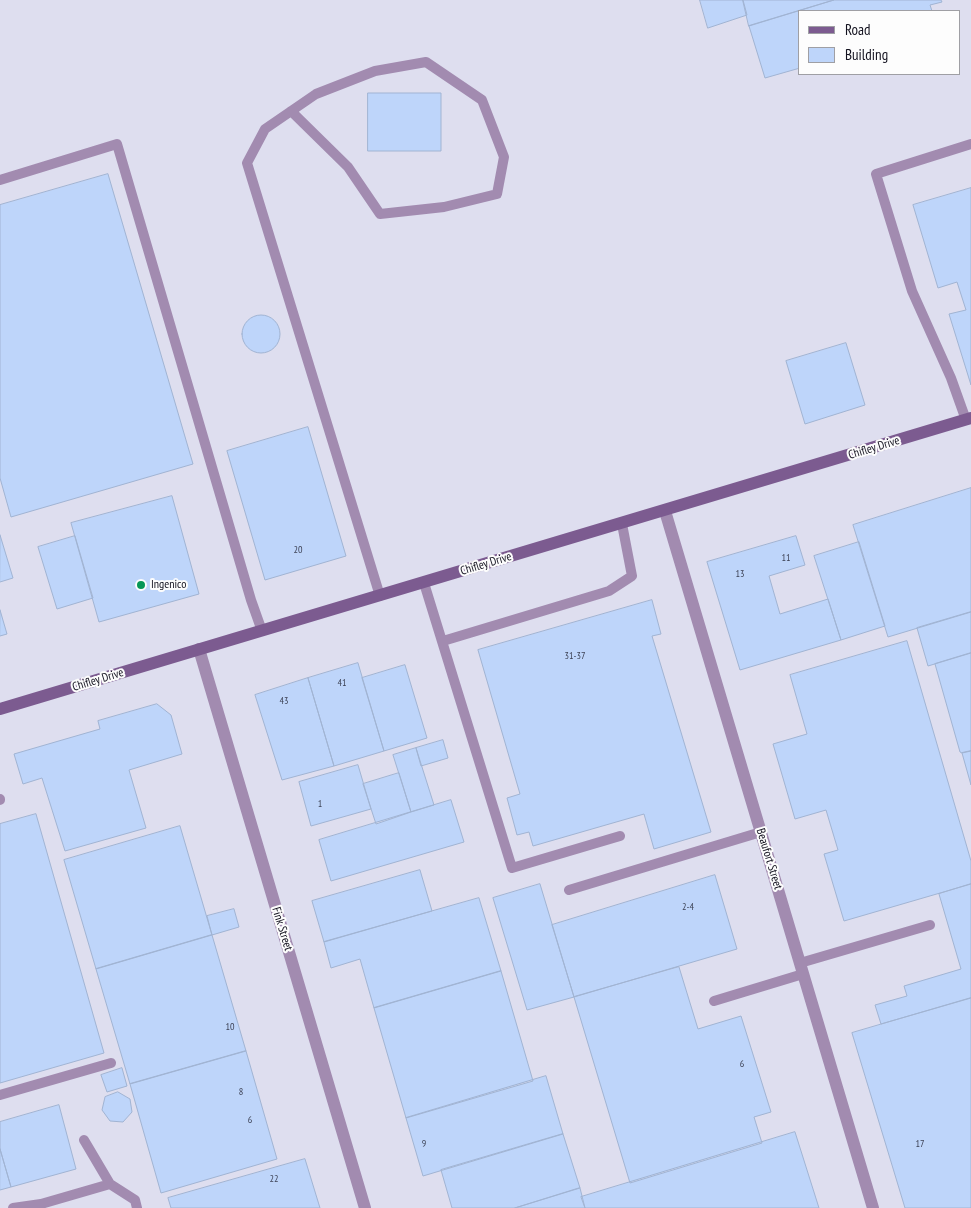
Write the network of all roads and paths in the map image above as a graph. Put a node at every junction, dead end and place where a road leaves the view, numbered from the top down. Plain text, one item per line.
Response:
1 (291, 111) junction
2 (971, 144) edge
3 (0, 180) edge
4 (968, 419) edge
5 (665, 511) junction
6 (622, 524) junction
7 (424, 583) junction
8 (380, 596) junction
9 (262, 631) junction
10 (443, 640) junction
11 (199, 650) junction
12 (0, 709) edge
13 (761, 832) junction
14 (620, 836) dead end
15 (570, 890) dead end
16 (930, 925) dead end
17 (802, 968) junction
18 (714, 1002) dead end
19 (111, 1063) dead end
20 (0, 1095) edge
21 (84, 1140) dead end
22 (110, 1184) junction
23 (13, 1208) edge
24 (137, 1208) edge
25 (365, 1208) edge
26 (873, 1208) edge

1 - 1 lane
1 - 8 lane
2 - 4 lane
3 - 9 lane
4 - 5 street, Chifley Drive
5 - 6 street, Chifley Drive
5 - 13 street, Beaufort Street
6 - 7 street, Chifley Drive
6 - 10 lane
7 - 8 street, Chifley Drive
7 - 10 lane
8 - 9 street, Chifley Drive
9 - 11 street, Chifley Drive
10 - 14 lane
11 - 12 street, Chifley Drive
11 - 25 street, Fink Street
13 - 15 lane
13 - 17 street, Beaufort Street
16 - 17 lane
17 - 18 lane
17 - 26 street, Beaufort Street
19 - 20 lane
21 - 22 lane
22 - 23 lane
22 - 24 lane

